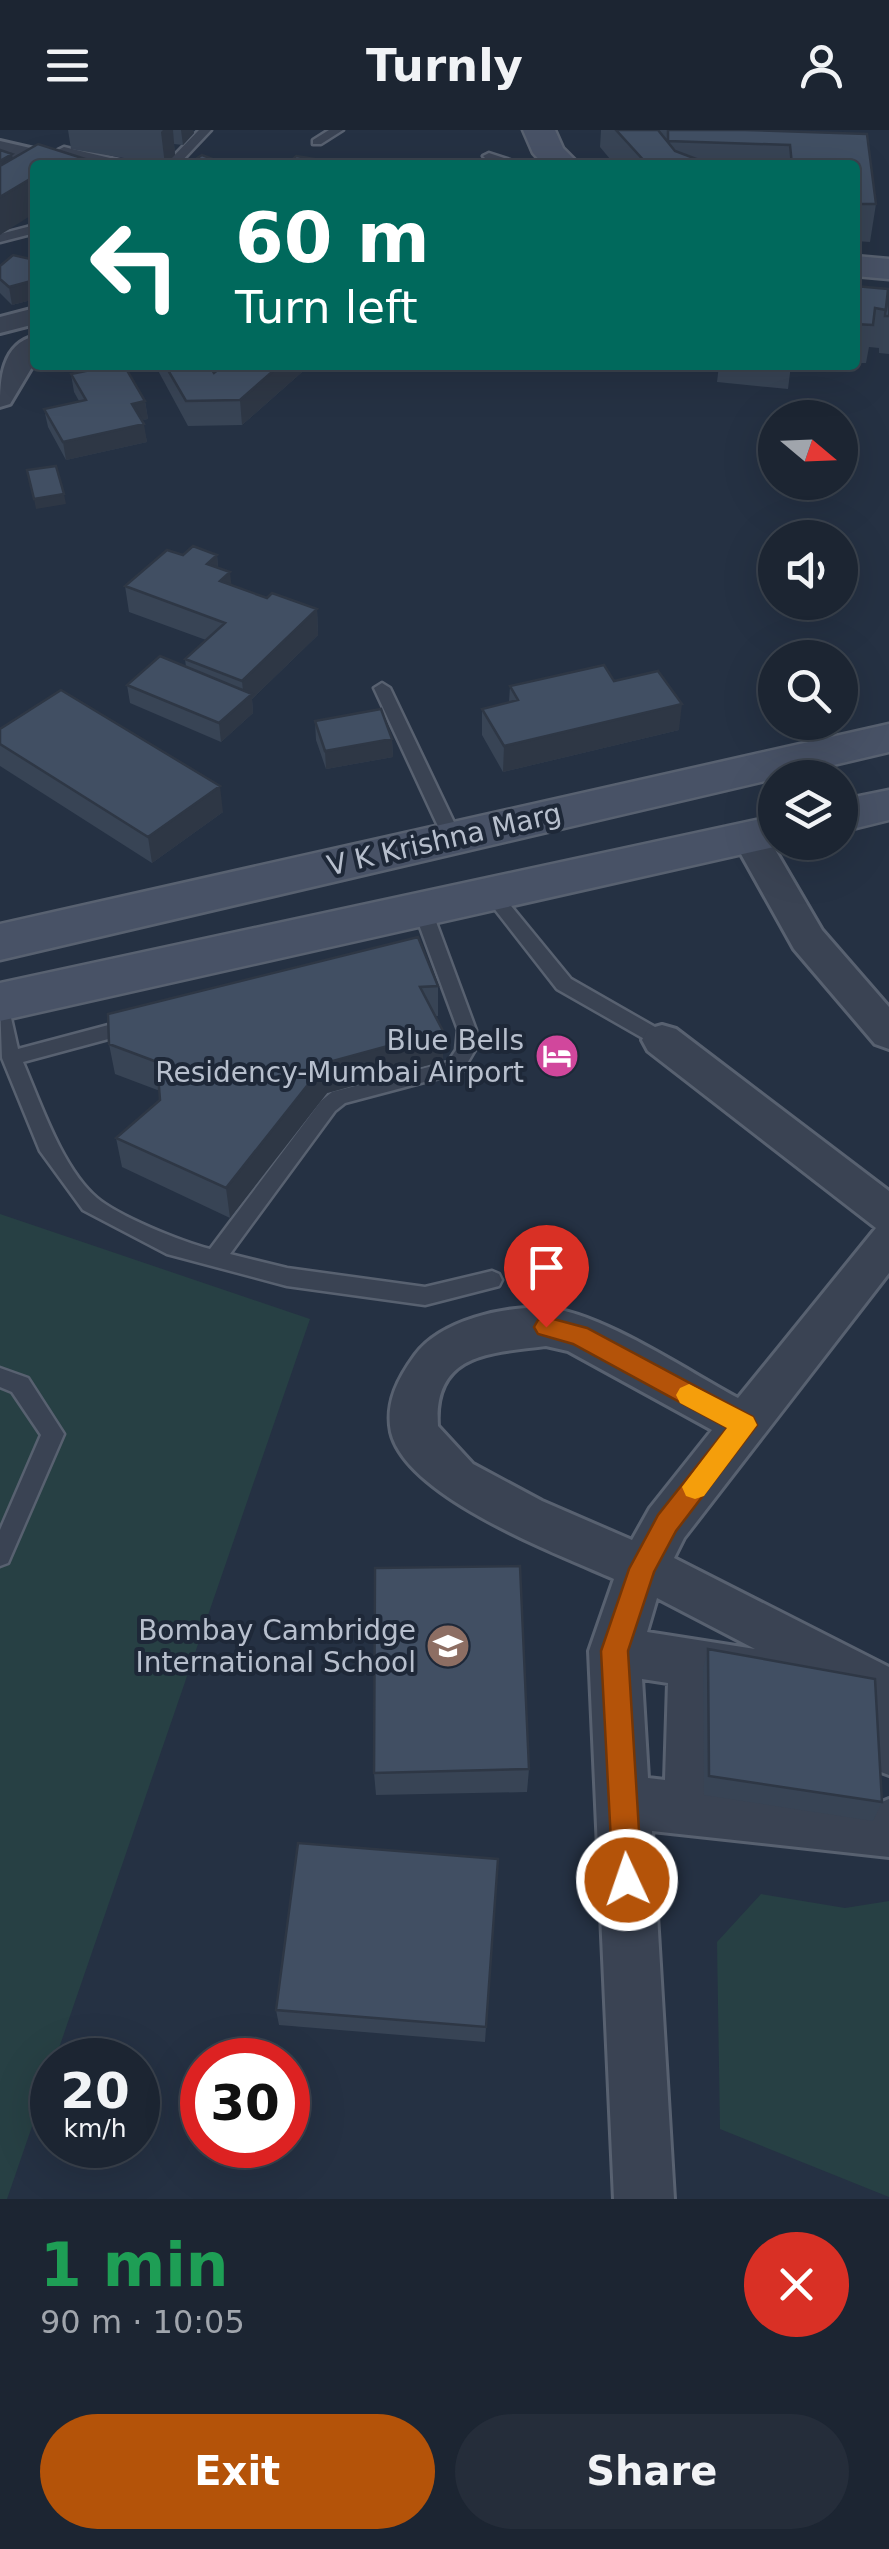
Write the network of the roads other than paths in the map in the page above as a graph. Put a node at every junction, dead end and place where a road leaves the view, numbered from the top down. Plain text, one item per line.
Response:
1 (205, 130) edge
2 (337, 130) edge
3 (539, 130) edge
4 (318, 142) dead end
5 (0, 148) edge
6 (74, 153) edge
7 (489, 156) dead end
8 (106, 160) edge
9 (176, 160) edge
10 (501, 160) edge
11 (558, 160) edge
12 (30, 230) edge
13 (0, 238) edge
14 (860, 266) edge
15 (889, 269) edge
16 (860, 281) edge
17 (889, 283) edge
18 (30, 317) edge
19 (0, 325) edge
20 (30, 350) edge
21 (0, 398) edge
22 (382, 688) dead end
23 (889, 738) edge
24 (889, 805) edge
25 (858, 812) edge
26 (758, 836) edge
27 (452, 837) junction
28 (773, 860) edge
29 (492, 894) junction
30 (426, 935) junction
31 (0, 942) edge
32 (0, 1005) edge
33 (147, 1022) edge
34 (889, 1034) edge
35 (662, 1040) joint
36 (12, 1058) junction
37 (889, 1215) edge
38 (889, 1241) edge
39 (215, 1258) junction
40 (492, 1280) dead end
41 (0, 1377) edge
42 (744, 1425) junction
43 (0, 1556) edge
44 (642, 1569) junction
45 (615, 1651) junction
46 (694, 1663) junction
47 (881, 1690) dead end
48 (889, 1750) edge
49 (623, 1800) junction
50 (691, 1809) junction
51 (889, 1826) edge
52 (644, 2199) edge

1 - 9 lane
2 - 4 lane
3 - 11 main road
5 - 6 street
6 - 8 lane
7 - 10 lane
12 - 13 lane
14 - 15 main road
16 - 17 main road
18 - 19 street
20 - 21 street
22 - 27 lane
23 - 27 main road, V K Krishna Marg
24 - 25 main road
26 - 29 main road
27 - 31 main road, V K Krishna Marg
28 - 34 street
29 - 30 main road
29 - 35 lane
30 - 32 main road
30 - 39 lane
32 - 36 lane
33 - 36 lane
35 - 37 street
36 - 39 lane
38 - 42 street
39 - 40 lane
41 - 43 lane
42 - 44 street
42 - 44 street
44 - 45 street
44 - 47 street
45 - 46 street
45 - 49 street
46 - 48 street
46 - 50 street
49 - 50 street
49 - 52 street
50 - 51 street

